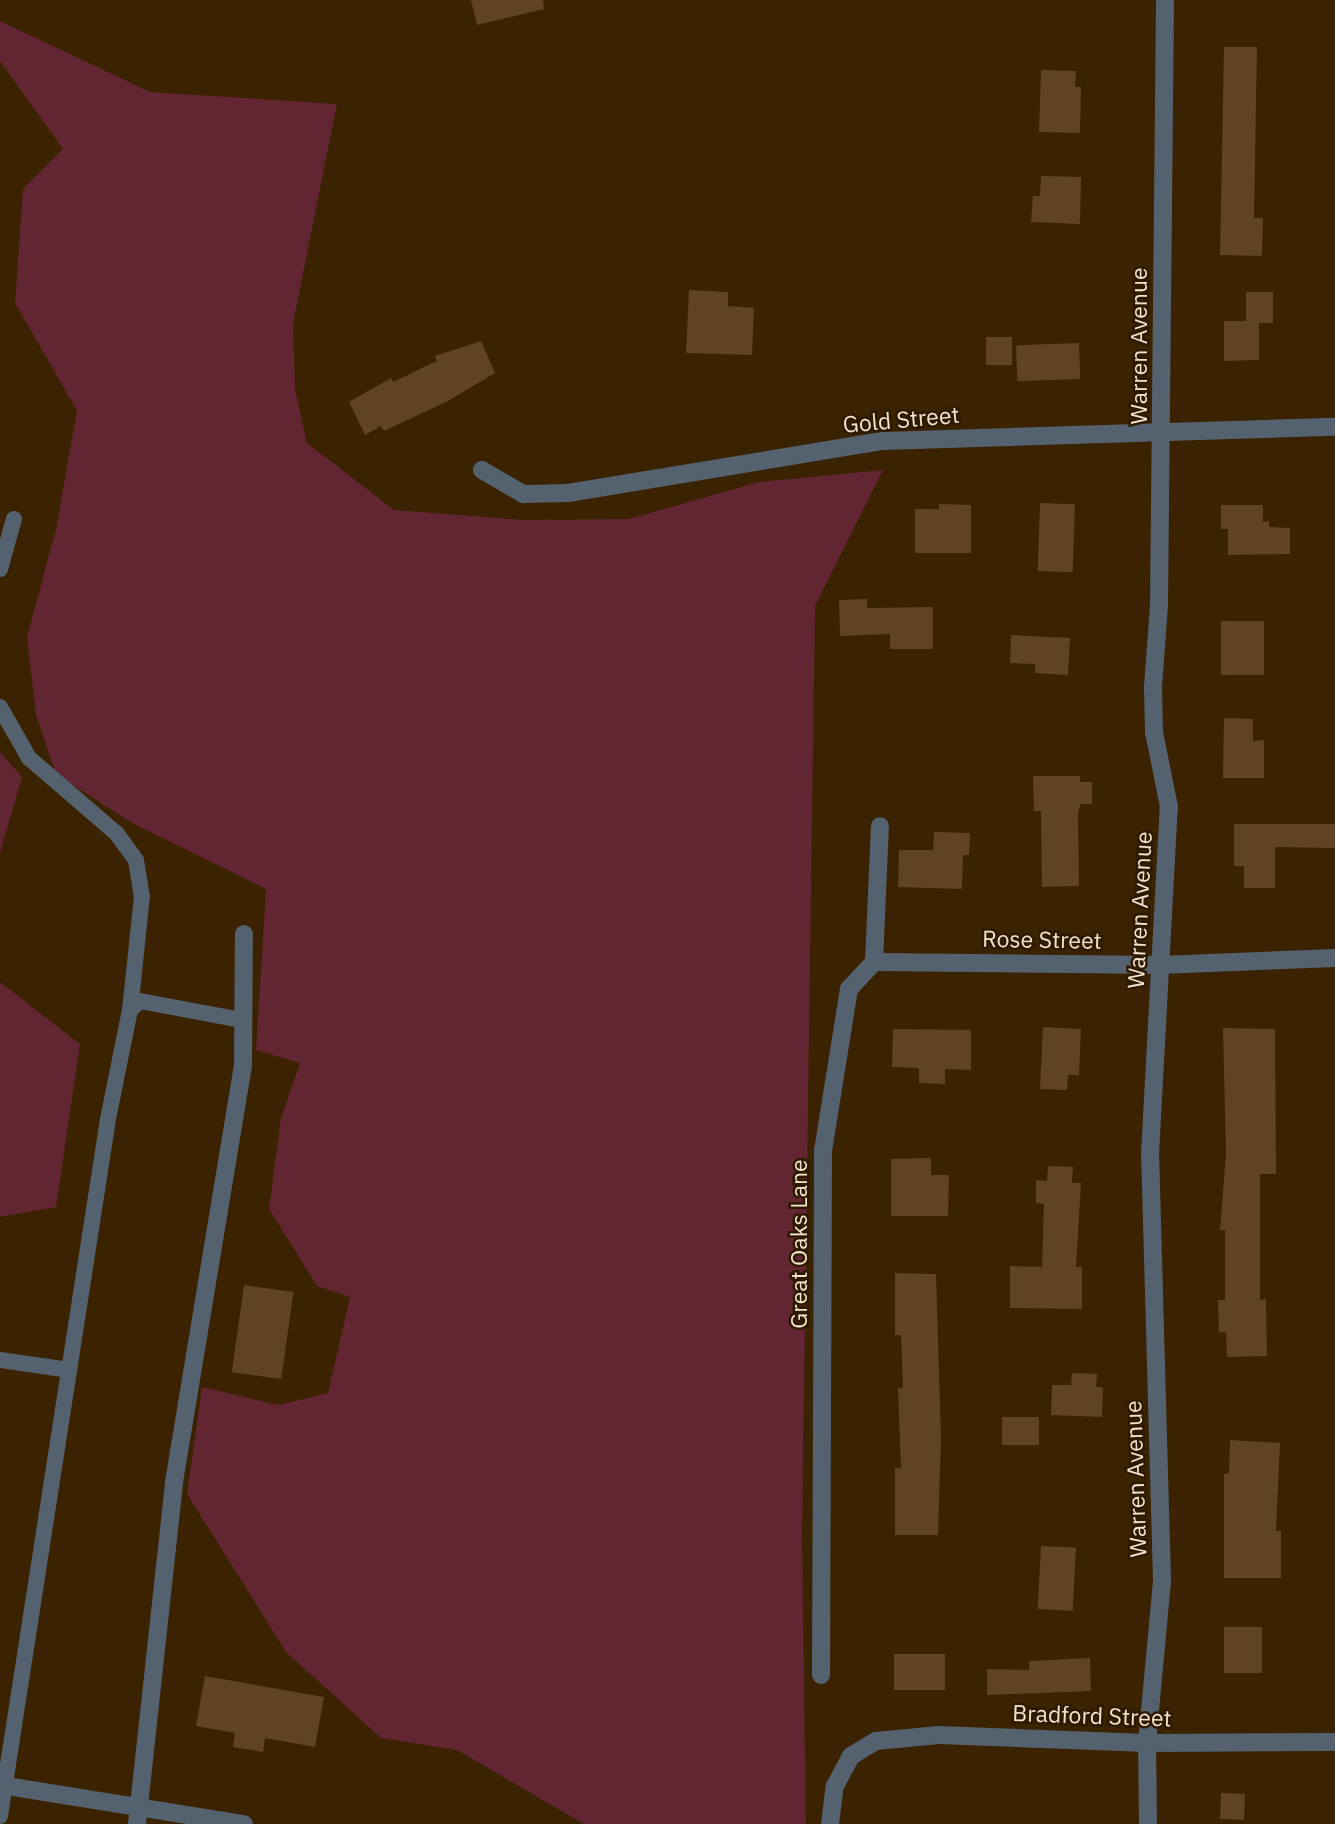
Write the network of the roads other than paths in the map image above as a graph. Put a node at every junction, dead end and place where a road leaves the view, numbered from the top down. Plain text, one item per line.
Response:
1 (1165, 0) edge
2 (1335, 428) edge
3 (1162, 430) junction
4 (482, 470) dead end
5 (14, 519) dead end
6 (0, 569) edge
7 (0, 707) edge
8 (880, 826) dead end
9 (244, 934) dead end
10 (1335, 958) edge
11 (874, 962) junction
12 (1160, 965) junction
13 (130, 1010) junction
14 (242, 1020) junction
15 (0, 1360) edge
16 (69, 1370) junction
17 (821, 1675) dead end
18 (1335, 1742) edge
19 (1147, 1743) junction
20 (2, 1786) edge
21 (140, 1805) junction
22 (0, 1816) edge
23 (137, 1824) edge
24 (244, 1824) edge
25 (830, 1824) edge
26 (1148, 1824) edge

1 - 3 street, Warren Avenue
2 - 3 street, Gold Street
3 - 4 street, Gold Street
3 - 12 street, Warren Avenue
5 - 6 lane
7 - 13 lane
8 - 11 street
9 - 14 street
10 - 12 street, Rose Street
11 - 12 street, Rose Street
11 - 17 street, Great Oaks Lane
12 - 19 street, Warren Avenue
13 - 14 lane
13 - 16 lane
14 - 21 street
15 - 16 lane
16 - 20 lane
18 - 19 street, Bradford Street
19 - 25 street, Bradford Street
19 - 26 street, Warren Avenue
20 - 21 street
20 - 22 lane
21 - 23 street
21 - 24 street

